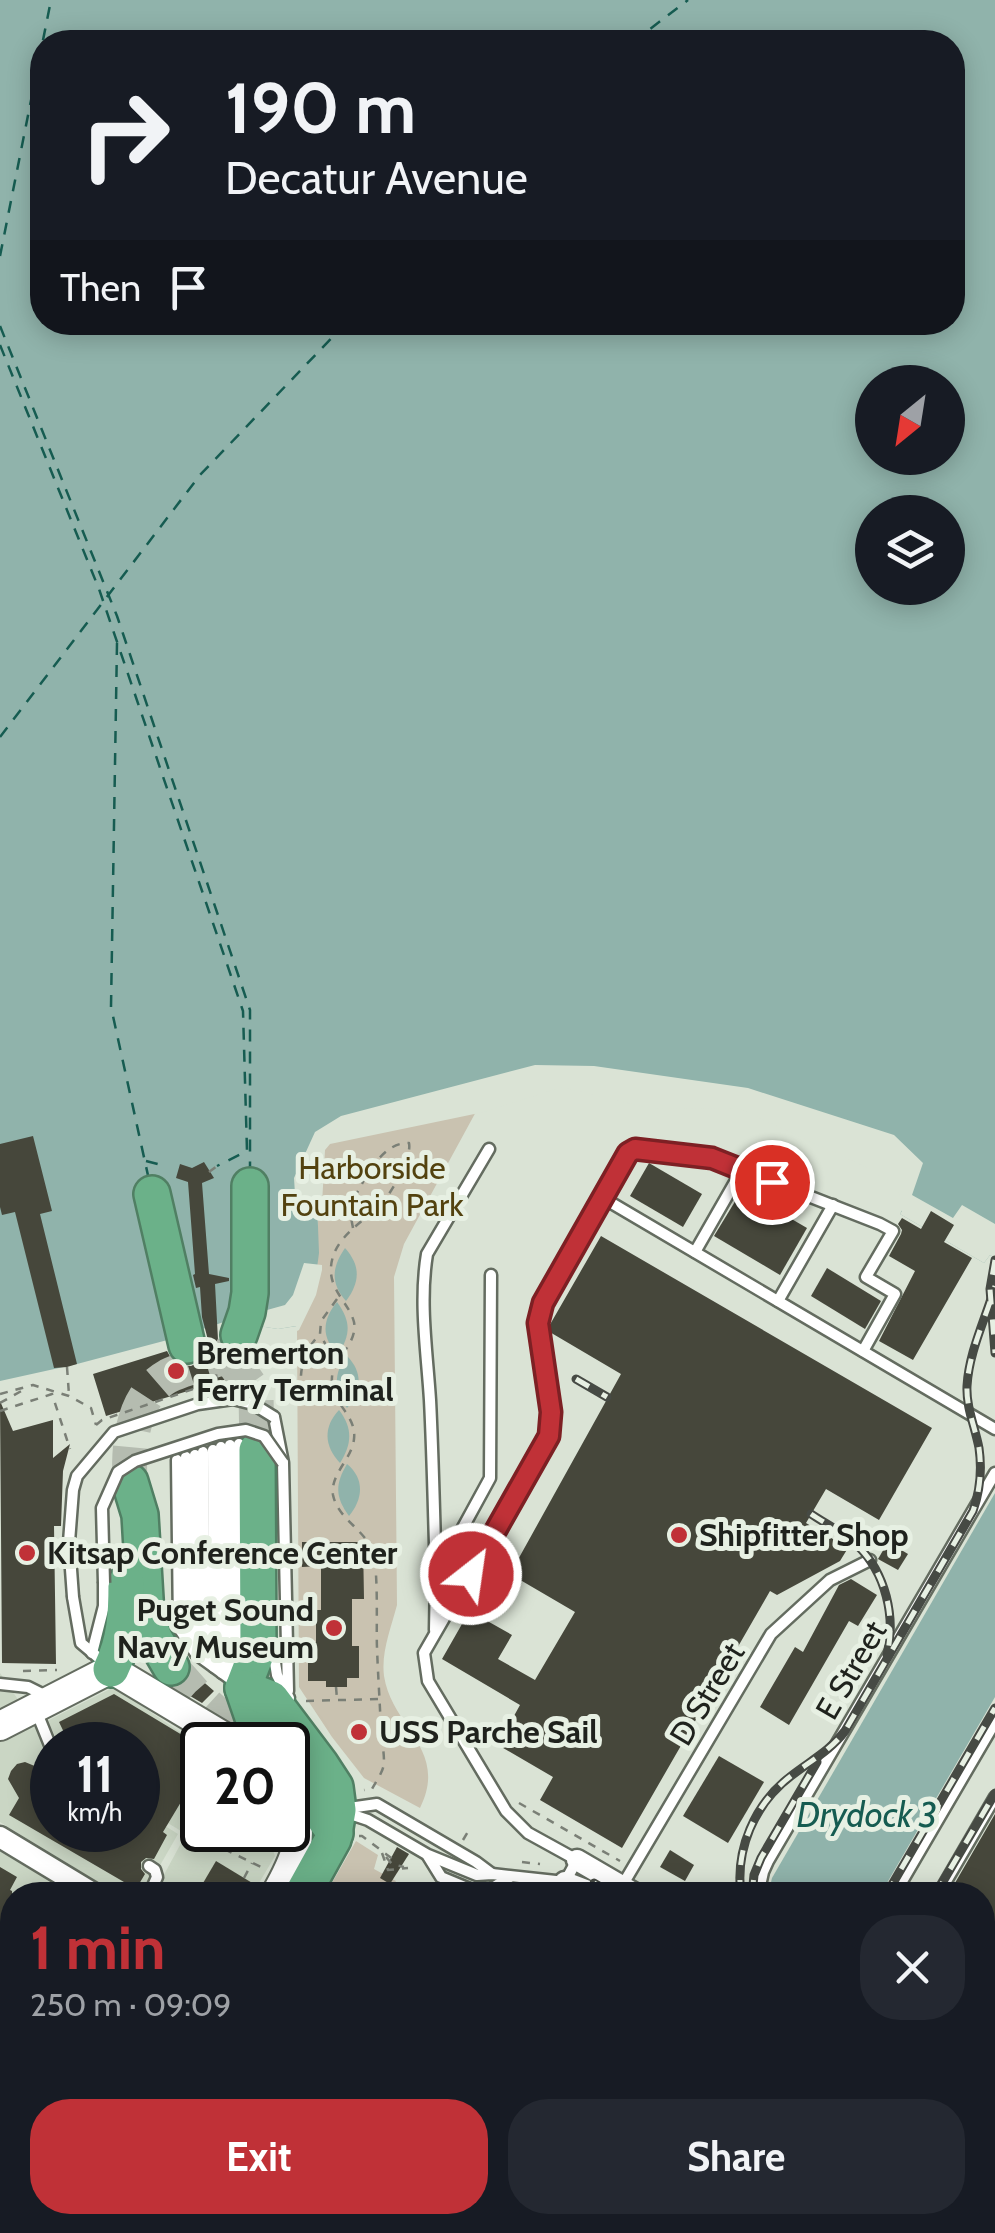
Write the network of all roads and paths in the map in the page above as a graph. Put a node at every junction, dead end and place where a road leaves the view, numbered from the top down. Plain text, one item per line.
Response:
1 (489, 1149) dead end
2 (217, 1166) dead end
3 (742, 1170) junction
4 (209, 1172) dead end
5 (250, 1186) dead end
6 (152, 1194) dead end
7 (603, 1198) junction
8 (833, 1205) junction
9 (352, 1228) junction
10 (696, 1252) junction
11 (491, 1275) dead end
12 (339, 1296) junction
13 (778, 1301) junction
14 (320, 1334) junction
15 (212, 1339) junction
16 (863, 1351) junction
17 (335, 1363) junction
18 (67, 1367) dead end
19 (295, 1384) dead end
20 (33, 1385) junction
21 (0, 1394) edge
22 (69, 1396) junction
23 (0, 1402) edge
24 (0, 1411) edge
25 (995, 1429) edge
26 (70, 1449) dead end
27 (227, 1453) junction
28 (995, 1473) edge
29 (870, 1560) dead end
30 (436, 1576) junction
31 (270, 1608) dead end
32 (435, 1632) junction
33 (101, 1661) junction
34 (224, 1663) junction
35 (57, 1670) dead end
36 (19, 1672) dead end
37 (0, 1684) edge
38 (336, 1687) dead end
39 (288, 1697) junction
40 (379, 1699) junction
41 (337, 1700) junction
42 (43, 1703) junction
43 (47, 1722) edge
44 (200, 1722) edge
45 (254, 1722) edge
46 (289, 1722) edge
47 (293, 1722) edge
48 (302, 1722) edge
49 (995, 1722) edge
50 (0, 1726) edge
51 (310, 1771) edge
52 (509, 1797) dead end
53 (995, 1797) edge
54 (328, 1806) edge
55 (469, 1830) dead end
56 (0, 1838) edge
57 (462, 1841) dead end
58 (232, 1852) edge
59 (382, 1852) junction
60 (428, 1855) junction
61 (394, 1860) dead end
62 (578, 1860) junction
63 (253, 1862) junction
64 (149, 1866) dead end
65 (492, 1874) junction
66 (510, 1876) junction
67 (244, 1878) dead end
68 (74, 1882) edge
69 (154, 1882) edge
70 (272, 1882) edge
71 (276, 1882) edge
72 (310, 1882) edge
73 (454, 1882) edge
74 (501, 1882) edge
75 (565, 1882) joint
76 (621, 1882) edge
77 (627, 1882) edge
78 (631, 1882) edge
79 (760, 1882) edge
80 (902, 1882) edge
81 (946, 1882) edge

1 - 30 lane
2 - 4 path
3 - 7 lane
3 - 8 lane
3 - 10 lane
5 - 15 highway
6 - 15 highway
7 - 10 lane
7 - 32 lane
8 - 13 lane
8 - 16 lane
9 - 9 path
9 - 12 path
10 - 13 lane
11 - 30 lane
12 - 14 path
12 - 17 path
13 - 16 lane
14 - 17 path
14 - 19 path
15 - 22 path, bridge
16 - 25 lane
17 - 40 path
18 - 22 path
20 - 21 path
20 - 22 path
20 - 23 path
24 - 26 path
27 - 31 lane
27 - 33 lane, bridge
27 - 33 lane, bridge
27 - 34 highway
27 - 34 lane
27 - 34 lane
27 - 34 lane
27 - 39 lane
28 - 79 lane, E Street
29 - 78 lane, D Street
30 - 32 lane
32 - 62 lane
33 - 34 highway
33 - 42 main road
33 - 44 main road
34 - 39 lane
34 - 45 highway
34 - 46 highway
34 - 54 highway
35 - 36 path
37 - 42 lane
38 - 41 path
39 - 47 lane
40 - 41 path
40 - 54 path
41 - 48 path
42 - 43 lane
42 - 50 main road
49 - 80 lane
51 - 54 highway
52 - 77 path
53 - 81 lane
54 - 59 path
54 - 60 lane
54 - 65 lane
54 - 71 main road
54 - 72 highway
55 - 57 path
56 - 68 street
58 - 63 path
59 - 59 path
59 - 61 path
60 - 65 lane
60 - 73 lane
62 - 75 lane
62 - 76 street
63 - 67 path
63 - 70 path
64 - 69 lane
65 - 66 lane
66 - 74 lane
66 - 75 lane

